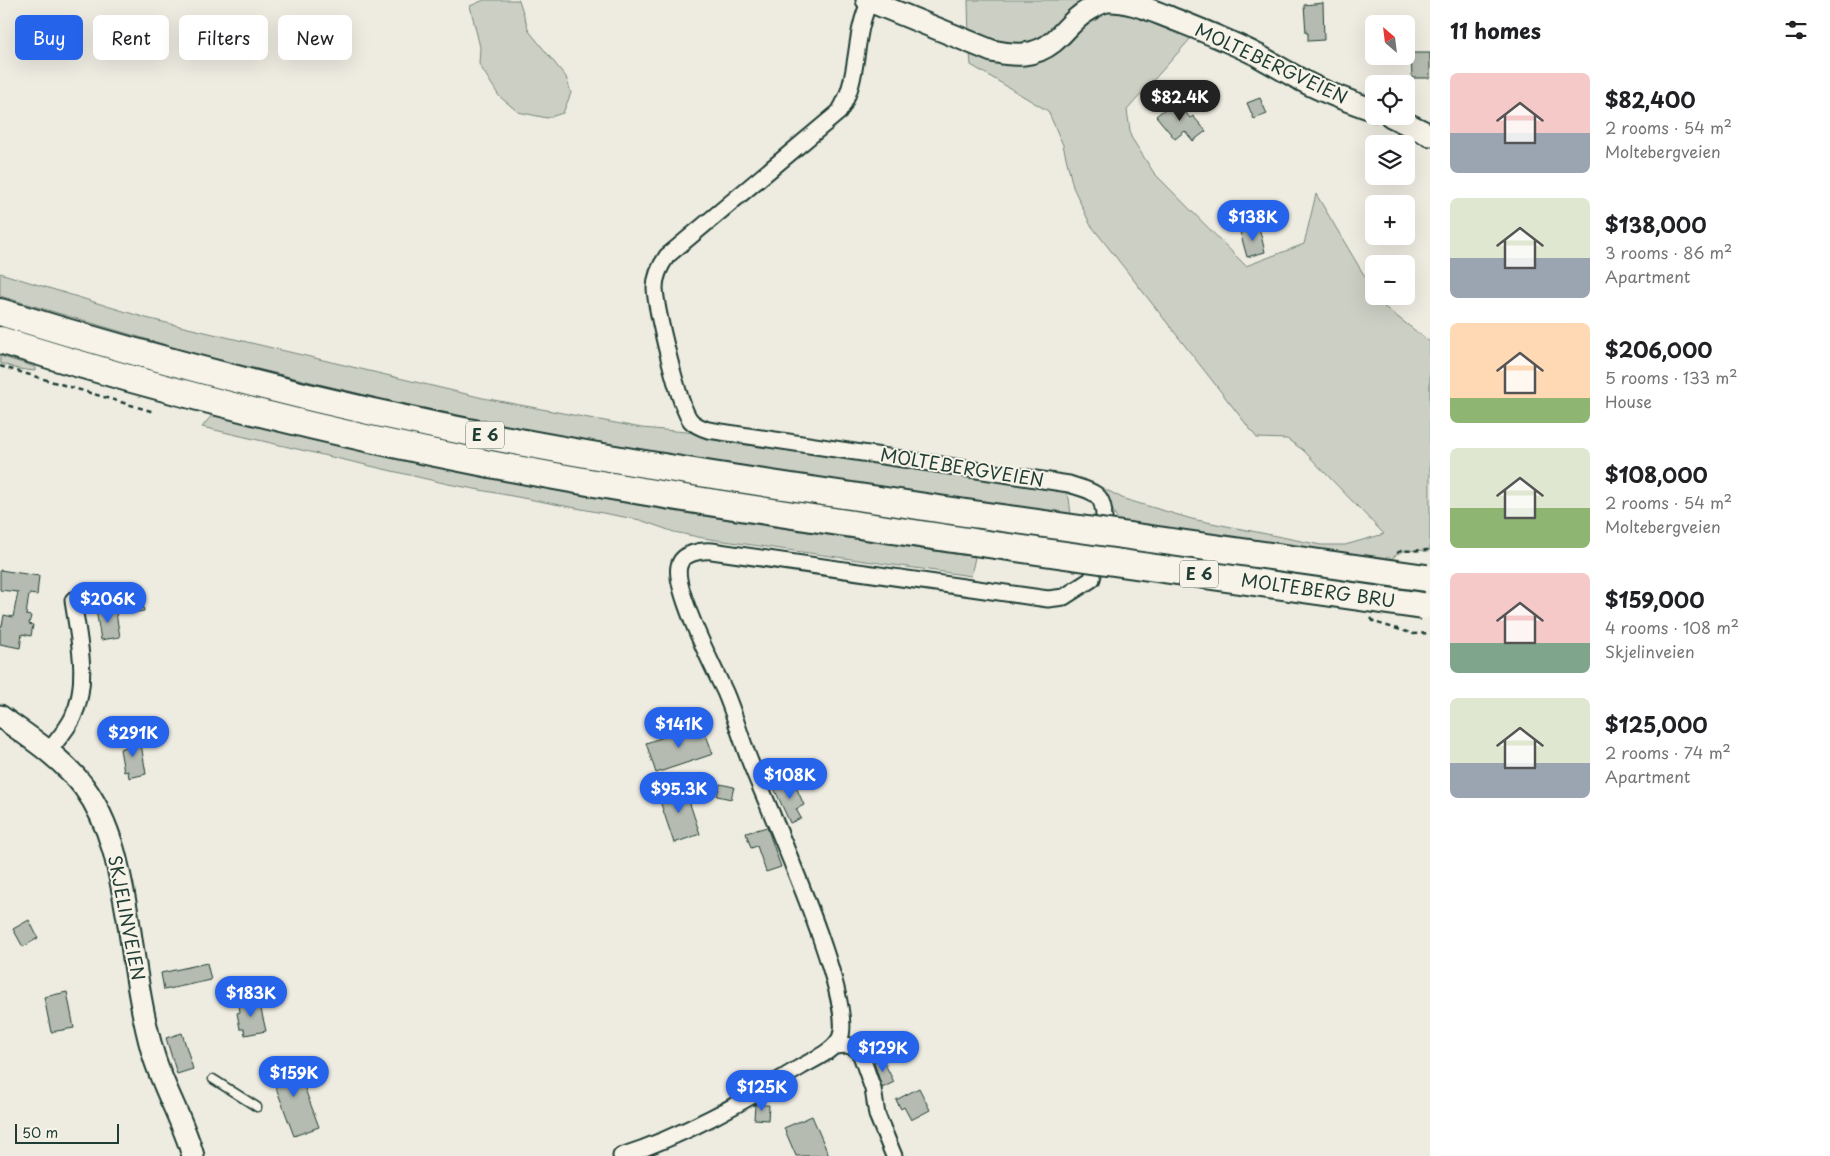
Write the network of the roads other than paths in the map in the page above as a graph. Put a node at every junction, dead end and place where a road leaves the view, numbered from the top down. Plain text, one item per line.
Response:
1 (879, 2) edge
2 (1365, 107) edge
3 (1409, 125) edge
4 (1430, 136) edge
5 (0, 312) edge
6 (0, 340) edge
7 (1428, 578) edge
8 (72, 600) dead end
9 (1427, 606) edge
10 (0, 716) edge
11 (48, 752) junction
12 (844, 1023) junction
13 (835, 1046) junction
14 (855, 1047) junction
15 (213, 1078) dead end
16 (257, 1106) dead end
17 (627, 1155) edge
18 (193, 1156) edge
19 (894, 1156) edge

1 - 2 main road, MOLTEBERGVEIEN
1 - 12 street, MOLTEBERGVEIEN
3 - 4 main road
5 - 7 highway, MOLTEBERG BRU / E 6, bridge
6 - 9 highway, MOLTEBERG BRU / E 6, bridge
8 - 11 street
10 - 11 main road, SKJELINVEIEN
11 - 18 main road, SKJELINVEIEN
12 - 13 street
12 - 14 street
13 - 14 street
13 - 17 street
14 - 19 street
15 - 16 lane

